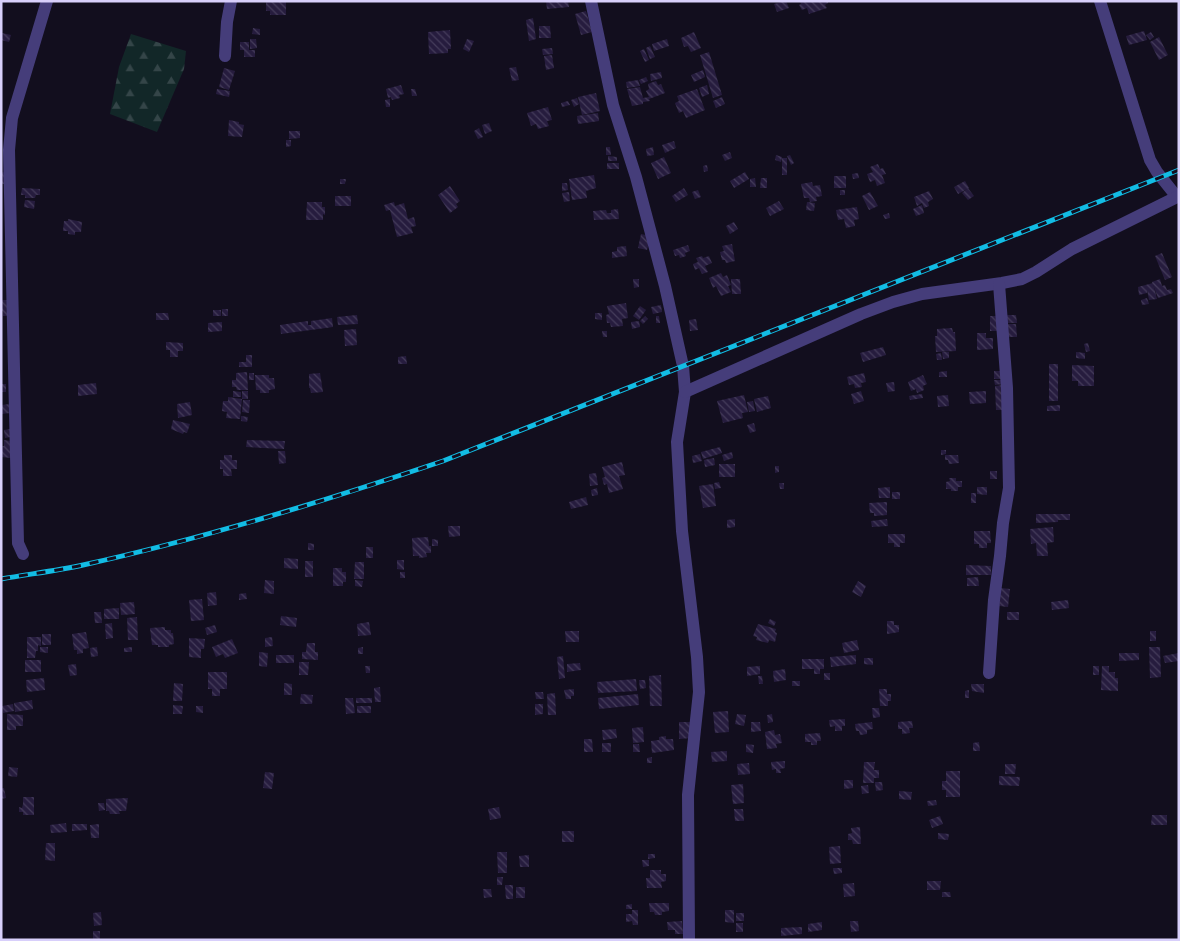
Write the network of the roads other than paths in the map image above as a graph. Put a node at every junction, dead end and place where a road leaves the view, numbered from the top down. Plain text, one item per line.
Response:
1 (48, 1) edge
2 (231, 1) edge
3 (591, 1) edge
4 (1100, 1) edge
5 (225, 56) dead end
6 (1178, 197) edge
7 (999, 284) junction
8 (684, 392) junction
9 (23, 554) dead end
10 (989, 673) dead end
11 (689, 940) edge

1 - 9 street
2 - 5 street
3 - 8 street
4 - 6 street
6 - 7 street
7 - 8 street
7 - 10 street
8 - 11 street

